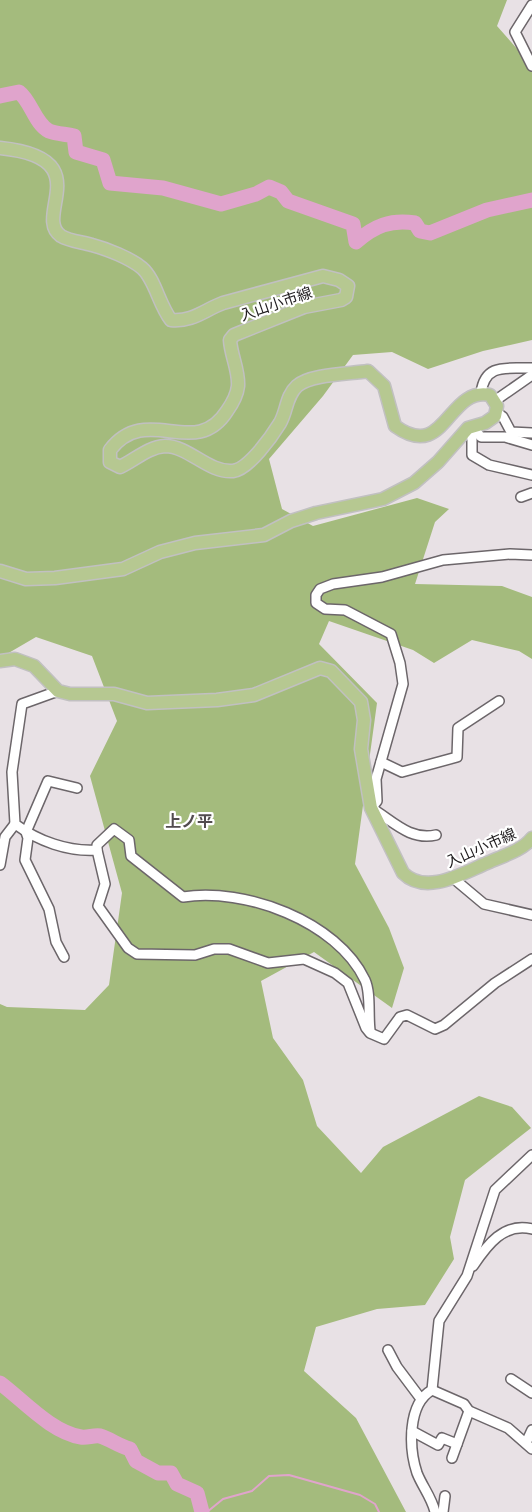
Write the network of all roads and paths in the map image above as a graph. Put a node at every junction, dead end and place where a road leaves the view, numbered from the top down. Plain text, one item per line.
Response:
1 (532, 5) edge
2 (532, 66) edge
3 (0, 148) edge
4 (532, 368) edge
5 (532, 375) edge
6 (481, 393) junction
7 (496, 406) junction
8 (472, 427) junction
9 (532, 433) edge
10 (532, 445) edge
11 (532, 475) edge
12 (532, 493) edge
13 (521, 497) dead end
14 (532, 555) edge
15 (0, 572) edge
16 (0, 661) edge
17 (58, 691) junction
18 (499, 701) dead end
19 (381, 762) junction
20 (77, 788) dead end
21 (371, 808) junction
22 (15, 824) junction
23 (26, 832) junction
24 (436, 835) dead end
25 (532, 838) edge
26 (97, 850) junction
27 (0, 865) edge
28 (453, 878) junction
29 (532, 915) edge
30 (64, 957) dead end
31 (532, 959) edge
32 (370, 1033) junction
33 (532, 1155) edge
34 (532, 1229) edge
35 (466, 1276) junction
36 (388, 1350) dead end
37 (511, 1379) dead end
38 (432, 1390) junction
39 (532, 1393) edge
40 (421, 1400) junction
41 (469, 1411) junction
42 (532, 1430) edge
43 (412, 1431) junction
44 (457, 1444) junction
45 (529, 1446) edge
46 (452, 1458) dead end
47 (445, 1496) dead end
48 (435, 1512) edge
49 (443, 1512) edge

1 - 2 street
3 - 6 main road, 入山小市線
4 - 6 street
5 - 7 street
6 - 7 main road
7 - 8 main road
7 - 9 street
8 - 10 street
8 - 11 street
8 - 15 main road
12 - 13 street
14 - 19 street
16 - 17 main road
17 - 21 main road, 入山小市線
17 - 22 street
18 - 19 street
19 - 21 street
20 - 23 street
21 - 24 street
21 - 28 main road, 入山小市線
22 - 23 street
22 - 27 street
23 - 26 street
23 - 30 street
25 - 28 main road, 入山小市線
26 - 32 street
26 - 32 street
28 - 29 street
31 - 32 street
33 - 35 street
34 - 35 street
35 - 38 street
36 - 40 street
37 - 39 street
38 - 40 street
38 - 41 street
40 - 43 street
41 - 44 street
41 - 45 street
42 - 45 street
43 - 44 street
43 - 48 street
44 - 46 street
47 - 49 street

